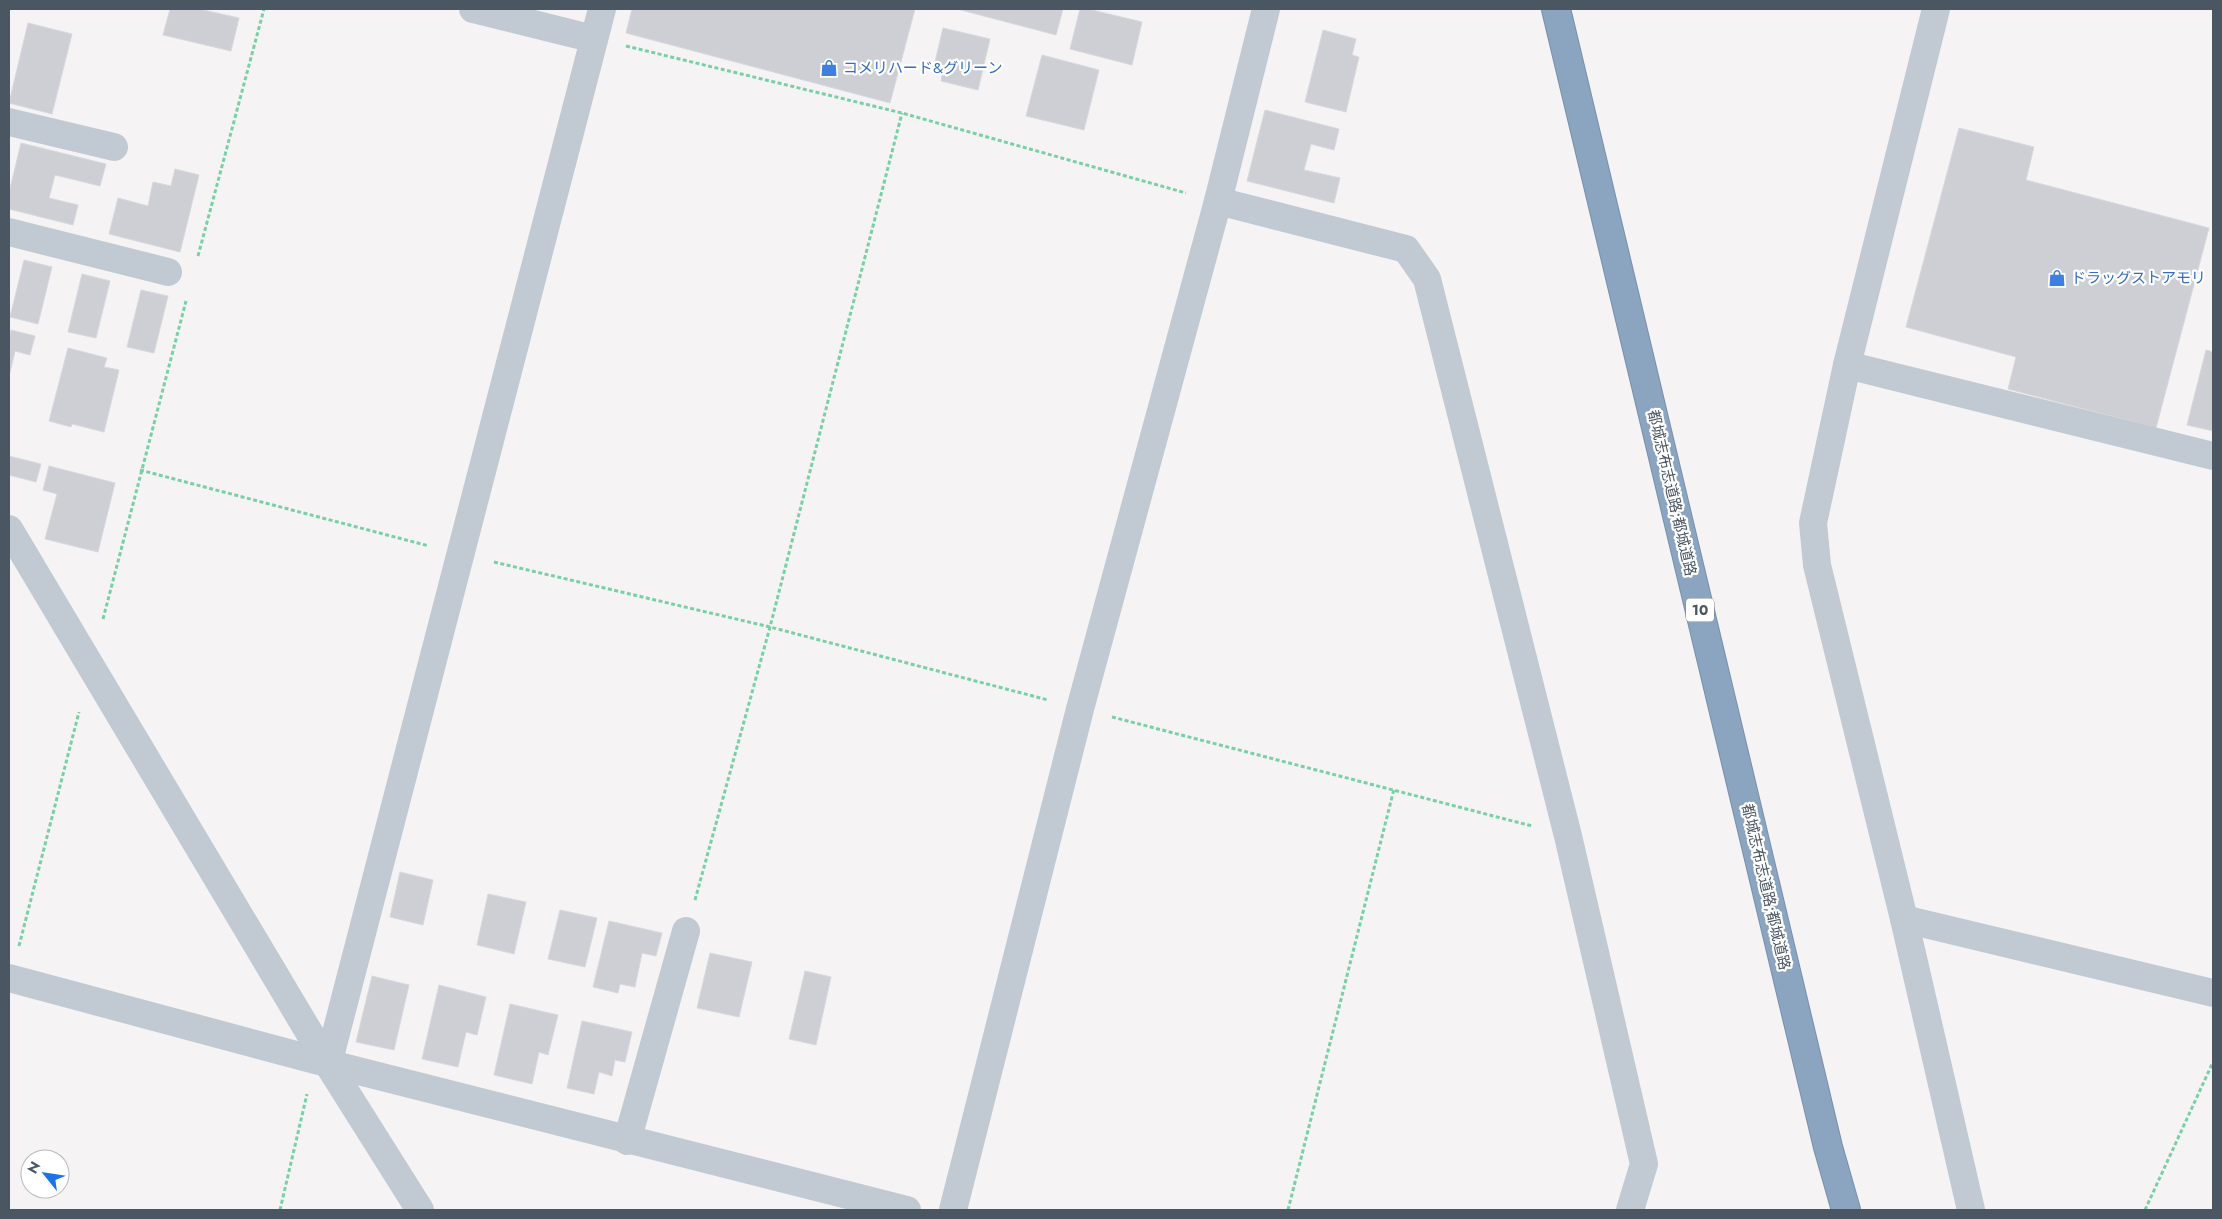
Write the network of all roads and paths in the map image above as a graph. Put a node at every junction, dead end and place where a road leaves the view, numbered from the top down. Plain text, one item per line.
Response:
1 (264, 9) edge
2 (473, 9) edge
3 (602, 9) edge
4 (1266, 9) edge
5 (1556, 9) edge
6 (1936, 9) edge
7 (594, 38) junction
8 (902, 113) junction
9 (9, 122) edge
10 (114, 147) dead end
11 (1218, 202) junction
12 (9, 232) edge
13 (197, 259) dead end
14 (168, 272) dead end
15 (187, 297) dead end
16 (1848, 365) junction
17 (2213, 456) edge
18 (140, 470) junction
19 (9, 529) edge
20 (460, 554) junction
21 (770, 627) junction
22 (92, 665) junction
23 (1080, 709) junction
24 (1394, 789) junction
25 (1568, 836) junction
26 (1904, 919) junction
27 (686, 932) joint
28 (10, 978) edge
29 (2213, 993) edge
30 (321, 1062) junction
31 (2213, 1062) edge
32 (627, 1141) junction
33 (280, 1210) edge
34 (420, 1210) edge
35 (906, 1210) edge
36 (953, 1210) edge
37 (1288, 1210) edge
38 (1630, 1210) edge
39 (1846, 1210) edge
40 (1971, 1210) edge
41 (2145, 1210) edge

1 - 13 path
2 - 7 street
3 - 7 street
4 - 11 street
5 - 39 highway, 都城志布志道路;都城道路 / 10
6 - 16 street
7 - 8 path
7 - 20 street
8 - 11 path
8 - 21 path
9 - 10 street
11 - 23 street
11 - 25 street
12 - 14 street
15 - 18 path
16 - 17 street
16 - 26 street
18 - 20 path
18 - 22 path
19 - 22 street
20 - 21 path
20 - 30 street
21 - 23 path
21 - 27 path
22 - 28 path
22 - 30 street
23 - 24 path
23 - 36 street
24 - 25 path
24 - 37 path
25 - 38 street
26 - 29 street
26 - 40 street
27 - 32 street
28 - 30 street
30 - 32 street
30 - 33 path
30 - 34 street
31 - 41 path
32 - 35 street

